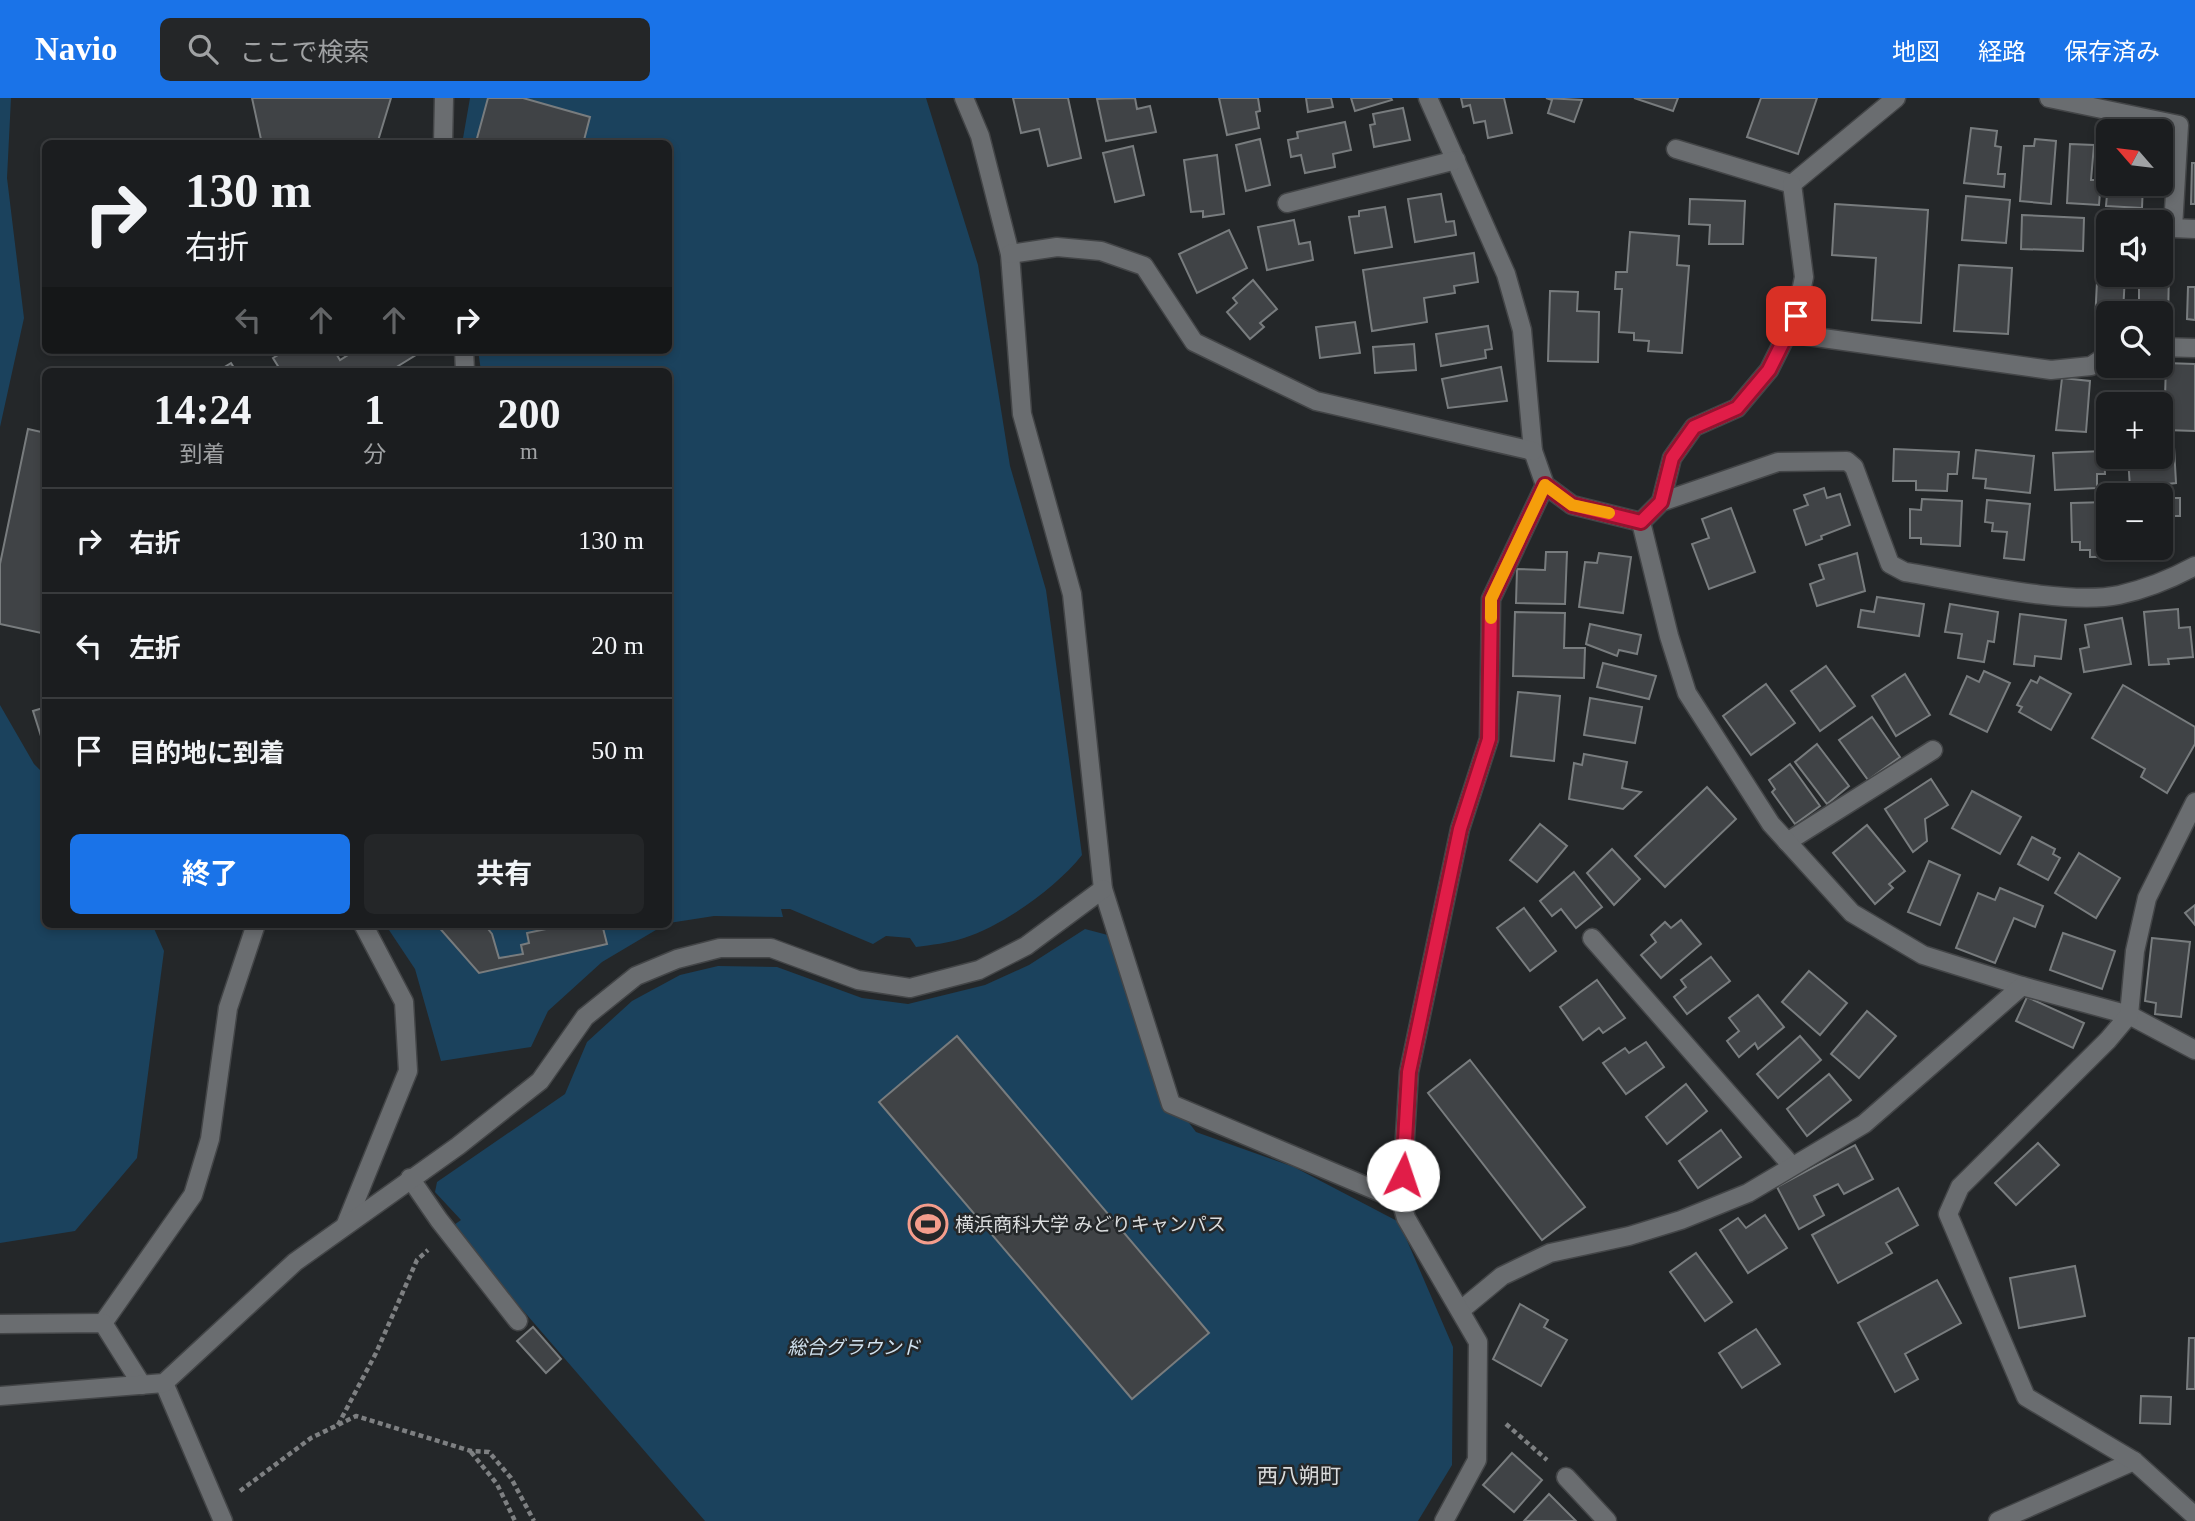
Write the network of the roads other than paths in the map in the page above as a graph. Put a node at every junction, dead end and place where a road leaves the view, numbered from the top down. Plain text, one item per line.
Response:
1 (444, 98) edge
2 (964, 98) edge
3 (1429, 98) edge
4 (1896, 98) edge
5 (2049, 98) edge
6 (443, 140) edge
7 (1676, 149) dead end
8 (1456, 160) junction
9 (1791, 184) junction
10 (1287, 203) dead end
11 (2195, 229) edge
12 (1010, 254) junction
13 (1787, 333) junction
14 (2173, 347) edge
15 (2195, 348) edge
16 (2096, 363) edge
17 (1533, 451) junction
18 (1545, 485) junction
19 (1661, 502) junction
20 (1641, 522) junction
21 (2195, 566) edge
22 (1933, 750) dead end
23 (2195, 802) edge
24 (1787, 842) junction
25 (1103, 889) junction
26 (256, 928) edge
27 (365, 928) edge
28 (1592, 939) dead end
29 (2022, 986) junction
30 (2129, 1015) junction
31 (2195, 1050) edge
32 (1792, 1166) junction
33 (410, 1178) junction
34 (1401, 1201) junction
35 (345, 1225) junction
36 (1461, 1310) junction
37 (518, 1321) dead end
38 (103, 1323) junction
39 (0, 1324) edge
40 (164, 1383) junction
41 (142, 1385) junction
42 (0, 1395) edge
43 (2134, 1461) junction
44 (1566, 1477) road end
45 (220, 1514) edge
46 (2195, 1516) edge
47 (1444, 1521) edge
48 (1607, 1521) edge
49 (1998, 1521) edge

1 - 6 street
2 - 12 street
3 - 8 street
4 - 9 street
5 - 11 street
7 - 9 street
8 - 10 street
8 - 17 street
9 - 13 street
12 - 17 street
12 - 25 street
13 - 16 street
13 - 19 street
14 - 15 street
17 - 18 street
18 - 20 street
18 - 34 street
19 - 20 street
19 - 21 street
20 - 24 street
22 - 24 street
23 - 30 street
24 - 29 street
25 - 33 street
25 - 34 street
26 - 38 street
27 - 35 street
28 - 32 street
29 - 30 street
29 - 32 street
30 - 31 street
30 - 43 street
32 - 36 street
33 - 35 street
33 - 37 street
34 - 36 street
35 - 40 street
36 - 47 street
38 - 39 street
38 - 41 street
40 - 41 street
40 - 45 street
41 - 42 street
43 - 46 street
43 - 49 street
44 - 48 street

